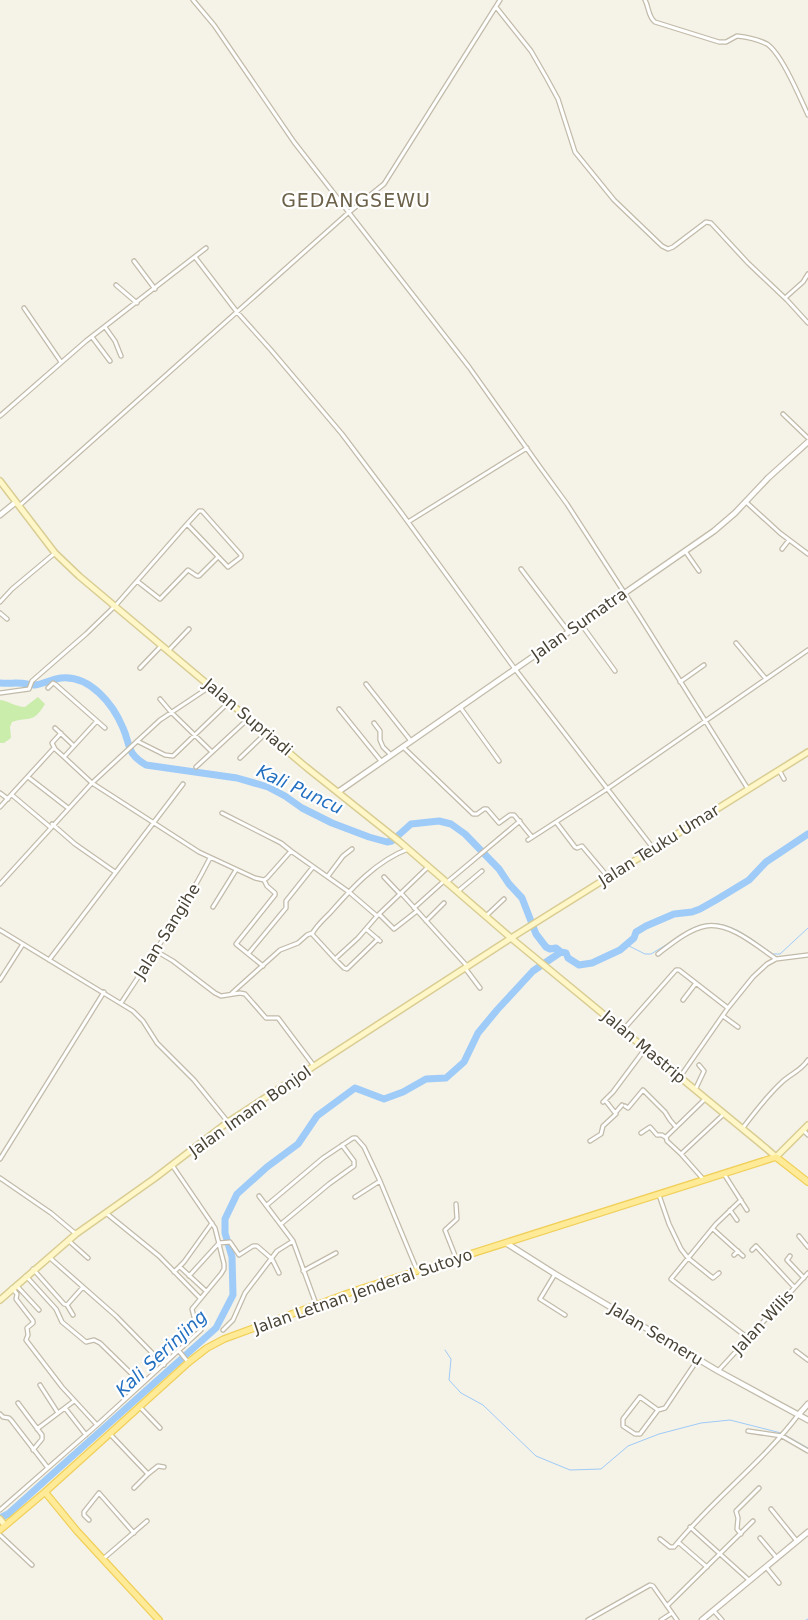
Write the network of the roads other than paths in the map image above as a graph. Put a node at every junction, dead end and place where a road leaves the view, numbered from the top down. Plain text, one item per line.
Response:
1 (193, 0) edge
2 (500, 0) edge
3 (645, 0) edge
4 (496, 7) junction
5 (808, 115) edge
6 (348, 213) junction
7 (206, 248) dead end
8 (195, 257) junction
9 (134, 262) dead end
10 (808, 274) edge
11 (116, 285) dead end
12 (155, 289) junction
13 (785, 298) junction
14 (136, 303) junction
15 (24, 308) dead end
16 (237, 312) junction
17 (808, 323) edge
18 (106, 327) junction
19 (92, 337) junction
20 (120, 356) dead end
21 (110, 361) dead end
22 (61, 362) junction
23 (783, 414) dead end
24 (0, 416) edge
25 (808, 438) edge
26 (808, 442) edge
27 (528, 448) junction
28 (0, 482) edge
29 (746, 502) junction
30 (17, 504) junction
31 (0, 514) edge
32 (408, 522) junction
33 (187, 524) junction
34 (790, 540) junction
35 (782, 549) dead end
36 (685, 551) junction
37 (54, 553) junction
38 (808, 554) edge
39 (218, 557) junction
40 (520, 569) dead end
41 (698, 571) dead end
42 (137, 581) junction
43 (624, 592) junction
44 (0, 602) edge
45 (116, 605) junction
46 (0, 614) edge
47 (7, 619) dead end
48 (580, 623) junction
49 (189, 629) dead end
50 (568, 631) junction
51 (736, 643) dead end
52 (162, 645) junction
53 (169, 650) junction
54 (808, 650) edge
55 (704, 665) dead end
56 (140, 668) dead end
57 (514, 669) junction
58 (615, 671) dead end
59 (766, 679) junction
60 (680, 682) junction
61 (366, 684) dead end
62 (211, 685) junction
63 (48, 688) dead end
64 (0, 693) edge
65 (160, 699) dead end
66 (230, 701) junction
67 (460, 707) junction
68 (338, 709) dead end
69 (171, 712) junction
70 (250, 718) junction
71 (97, 721) junction
72 (705, 722) junction
73 (374, 724) dead end
74 (55, 728) dead end
75 (105, 728) dead end
76 (266, 732) junction
77 (61, 733) junction
78 (194, 734) junction
79 (137, 740) junction
80 (411, 741) junction
81 (74, 746) junction
82 (403, 747) junction
83 (55, 749) junction
84 (212, 752) junction
85 (808, 752) edge
86 (391, 755) junction
87 (64, 757) junction
88 (240, 758) dead end
89 (381, 761) junction
90 (499, 761) dead end
91 (196, 767) dead end
92 (778, 770) junction
93 (28, 777) junction
94 (784, 779) dead end
95 (92, 783) junction
96 (182, 784) dead end
97 (607, 789) junction
98 (748, 789) junction
99 (338, 792) junction
100 (0, 793) edge
101 (12, 795) junction
102 (8, 799) junction
103 (0, 807) edge
104 (68, 808) junction
105 (222, 813) dead end
106 (520, 821) junction
107 (154, 822) junction
108 (556, 822) junction
109 (51, 826) junction
110 (532, 837) junction
111 (528, 840) dead end
112 (653, 848) junction
113 (352, 849) dead end
114 (408, 849) junction
115 (291, 851) junction
116 (210, 858) junction
117 (313, 866) junction
118 (428, 867) junction
119 (236, 870) junction
120 (482, 871) dead end
121 (115, 872) junction
122 (328, 876) junction
123 (384, 877) dead end
124 (608, 877) junction
125 (264, 880) junction
126 (445, 882) junction
127 (0, 884) edge
128 (349, 892) junction
129 (457, 892) junction
130 (401, 893) junction
131 (504, 898) dead end
132 (444, 903) dead end
133 (213, 907) dead end
134 (416, 910) junction
135 (378, 915) junction
136 (486, 917) junction
137 (426, 921) junction
138 (366, 929) junction
139 (0, 930) edge
140 (312, 933) junction
141 (511, 938) junction
142 (23, 944) junction
143 (156, 951) junction
144 (248, 954) junction
145 (658, 954) dead end
146 (808, 955) edge
147 (336, 959) junction
148 (776, 959) junction
149 (49, 960) junction
150 (263, 966) junction
151 (466, 967) junction
152 (0, 980) edge
153 (696, 983) junction
154 (480, 988) dead end
155 (104, 992) junction
156 (231, 994) junction
157 (683, 1000) dead end
158 (121, 1003) junction
159 (728, 1008) junction
160 (723, 1016) junction
161 (738, 1027) dead end
162 (623, 1030) junction
163 (646, 1049) junction
164 (808, 1060) edge
165 (699, 1065) dead end
166 (314, 1066) junction
167 (680, 1077) junction
168 (695, 1090) junction
169 (705, 1099) junction
170 (616, 1112) junction
171 (724, 1114) junction
172 (228, 1122) junction
173 (808, 1125) edge
174 (676, 1127) junction
175 (742, 1129) junction
176 (803, 1130) junction
177 (641, 1133) dead end
178 (808, 1135) edge
179 (666, 1138) junction
180 (590, 1141) dead end
181 (342, 1145) junction
182 (681, 1154) junction
183 (776, 1157) junction
184 (0, 1158) edge
185 (762, 1162) junction
186 (172, 1165) junction
187 (788, 1166) junction
188 (724, 1174) junction
189 (0, 1178) edge
190 (704, 1180) junction
191 (380, 1181) junction
192 (808, 1182) edge
193 (659, 1195) junction
194 (259, 1196) dead end
195 (355, 1197) dead end
196 (741, 1200) junction
197 (456, 1204) dead end
198 (267, 1206) junction
199 (730, 1210) junction
200 (748, 1210) dead end
201 (106, 1213) junction
202 (737, 1220) dead end
203 (212, 1223) junction
204 (282, 1224) junction
205 (713, 1229) junction
206 (76, 1234) junction
207 (799, 1236) dead end
208 (68, 1240) junction
209 (293, 1241) junction
210 (219, 1243) junction
211 (506, 1243) junction
212 (808, 1247) edge
213 (752, 1250) dead end
214 (738, 1251) junction
215 (336, 1254) dead end
216 (734, 1255) dead end
217 (743, 1256) dead end
218 (790, 1256) dead end
219 (48, 1257) junction
220 (88, 1258) dead end
221 (688, 1258) junction
222 (272, 1259) junction
223 (456, 1259) junction
224 (180, 1267) junction
225 (33, 1269) junction
226 (303, 1271) junction
227 (417, 1271) junction
228 (174, 1272) junction
229 (279, 1273) dead end
230 (719, 1273) dead end
231 (808, 1273) edge
232 (555, 1274) junction
233 (26, 1276) junction
234 (189, 1276) junction
235 (804, 1278) junction
236 (14, 1286) junction
237 (83, 1287) junction
238 (794, 1287) junction
239 (206, 1291) junction
240 (200, 1298) junction
241 (0, 1300) edge
242 (316, 1304) junction
243 (67, 1305) junction
244 (39, 1310) dead end
245 (74, 1315) dead end
246 (565, 1315) dead end
247 (223, 1330) dead end
248 (748, 1338) junction
249 (179, 1351) junction
250 (796, 1351) dead end
251 (698, 1359) junction
252 (808, 1360) edge
253 (188, 1361) junction
254 (164, 1365) junction
255 (718, 1371) junction
256 (142, 1384) junction
257 (40, 1386) dead end
258 (74, 1401) junction
259 (18, 1403) dead end
260 (808, 1404) edge
261 (140, 1407) junction
262 (65, 1408) junction
263 (658, 1410) junction
264 (58, 1413) junction
265 (0, 1414) edge
266 (799, 1414) junction
267 (808, 1420) edge
268 (97, 1425) junction
269 (160, 1428) dead end
270 (37, 1429) junction
271 (748, 1430) dead end
272 (110, 1434) junction
273 (86, 1435) junction
274 (783, 1435) junction
275 (33, 1450) junction
276 (808, 1451) edge
277 (164, 1467) dead end
278 (48, 1468) junction
279 (148, 1474) junction
280 (134, 1488) dead end
281 (759, 1488) dead end
282 (44, 1492) junction
283 (771, 1508) dead end
284 (0, 1510) edge
285 (89, 1520) dead end
286 (147, 1521) dead end
287 (753, 1521) dead end
288 (2, 1524) edge
289 (690, 1527) junction
290 (808, 1532) edge
291 (134, 1533) junction
292 (741, 1534) junction
293 (0, 1535) edge
294 (760, 1538) dead end
295 (660, 1539) dead end
296 (796, 1540) junction
297 (678, 1542) junction
298 (721, 1554) junction
299 (776, 1557) junction
300 (103, 1559) junction
301 (32, 1566) dead end
302 (765, 1566) junction
303 (707, 1567) junction
304 (749, 1580) junction
305 (779, 1583) dead end
306 (667, 1606) junction
307 (713, 1610) junction
308 (672, 1612) junction
309 (159, 1620) edge
310 (588, 1620) edge
311 (661, 1620) edge
312 (677, 1620) edge
313 (702, 1620) edge
314 (722, 1620) edge

1 - 6 street
2 - 4 street
3 - 5 street
4 - 6 street
4 - 13 street
6 - 16 street
6 - 27 street
7 - 8 street
8 - 12 street
8 - 16 street
9 - 12 street
10 - 13 street
11 - 14 street
12 - 14 street
13 - 17 street
14 - 18 street
15 - 22 street
16 - 30 street
16 - 32 street
18 - 19 street
18 - 20 street
19 - 21 street
19 - 22 street
22 - 24 street
23 - 25 street
26 - 29 street, Jalan Sumatra
27 - 32 street
27 - 43 street
28 - 30 main road, Jalan Supriadi
29 - 34 street
29 - 36 street, Jalan Sumatra
30 - 31 street
30 - 37 main road, Jalan Supriadi
32 - 57 street
33 - 39 street
33 - 39 street
33 - 42 street
34 - 35 street
34 - 38 street
36 - 41 street
36 - 43 street, Jalan Sumatra
37 - 44 street
37 - 45 main road, Jalan Supriadi
39 - 42 street
40 - 50 street
42 - 45 street
43 - 48 street, Jalan Sumatra
43 - 60 street
45 - 52 main road, Jalan Supriadi
45 - 64 street
46 - 47 street
48 - 50 street, Jalan Sumatra
48 - 58 street
49 - 53 street
50 - 57 street, Jalan Sumatra
51 - 59 street
52 - 53 main road, Jalan Supriadi
52 - 56 street
53 - 62 main road, Jalan Supriadi
54 - 59 street
55 - 60 street
57 - 67 street, Jalan Sumatra
57 - 97 street
59 - 72 street
60 - 72 street
61 - 80 street
62 - 66 main road, Jalan Supriadi
62 - 69 street
63 - 71 street
65 - 69 street
66 - 70 main road, Jalan Supriadi
66 - 78 street
67 - 80 street, Jalan Sumatra
67 - 90 street
68 - 89 street
69 - 78 street
69 - 79 street
70 - 76 main road, Jalan Supriadi
70 - 84 street
71 - 75 street
71 - 81 street
72 - 97 street
72 - 98 street
73 - 86 street
74 - 77 street
76 - 88 street
76 - 99 main road, Jalan Supriadi
77 - 81 street
77 - 83 street
78 - 79 street
78 - 84 street
79 - 95 street
80 - 82 street, Jalan Sumatra
81 - 87 street
82 - 86 street, Jalan Sumatra
82 - 106 street
83 - 87 street
83 - 93 street
84 - 91 street
85 - 92 main road, Jalan Teuku Umar
86 - 89 street, Jalan Sumatra
87 - 95 street
89 - 99 street, Jalan Sumatra
92 - 94 street
92 - 98 main road, Jalan Teuku Umar
93 - 101 street
93 - 104 street
95 - 104 street
95 - 107 street
96 - 107 street
97 - 108 street
97 - 112 street
98 - 112 main road, Jalan Teuku Umar
99 - 114 main road, Jalan Supriadi
100 - 102 street
101 - 102 street
101 - 109 street
102 - 103 street
104 - 109 street
105 - 115 street
106 - 110 street
106 - 126 street
107 - 116 street
107 - 121 street
108 - 110 street
108 - 124 street
109 - 121 street
109 - 127 street
110 - 111 street
112 - 124 main road, Jalan Teuku Umar
113 - 122 street
114 - 118 main road, Jalan Supriadi
114 - 128 street
115 - 117 street
115 - 125 street
116 - 119 street
116 - 143 street, Jalan Sangihe
117 - 122 street
117 - 144 street
118 - 126 main road, Jalan Supriadi
118 - 130 street
119 - 125 street
119 - 133 street
120 - 129 street
121 - 149 street
122 - 128 street
123 - 130 street
124 - 141 main road, Jalan Teuku Umar
125 - 144 street
126 - 129 main road, Jalan Supriadi
126 - 134 street
128 - 135 street
128 - 140 street
129 - 136 main road, Jalan Supriadi
130 - 134 street
130 - 135 street
131 - 136 street
132 - 137 street
134 - 135 street
134 - 137 street
135 - 138 street
136 - 141 main road, Jalan Supriadi
137 - 151 street
138 - 147 street
138 - 147 street
139 - 142 street
140 - 147 street
140 - 150 street
141 - 151 main road, Jalan Imam Bonjol
141 - 162 main road, Jalan Mastrip
142 - 149 street
142 - 152 street
143 - 156 street
143 - 158 street, Jalan Sangihe
144 - 150 street
145 - 148 street
146 - 148 street
148 - 159 street
149 - 155 street
150 - 156 street
151 - 154 street
151 - 166 main road, Jalan Imam Bonjol
153 - 157 street
153 - 159 street
153 - 162 street
155 - 158 street
155 - 184 street
156 - 166 street
158 - 172 street
159 - 160 street
160 - 161 street
160 - 167 street
162 - 163 main road, Jalan Mastrip
163 - 167 main road, Jalan Mastrip
163 - 170 street
164 - 175 street
165 - 168 street
166 - 172 main road, Jalan Imam Bonjol
167 - 168 main road, Jalan Mastrip
168 - 169 main road, Jalan Mastrip
169 - 171 main road, Jalan Mastrip
169 - 174 street
170 - 174 street
170 - 180 street
171 - 175 main road, Jalan Mastrip
171 - 182 street
172 - 186 main road, Jalan Imam Bonjol
173 - 176 main road
174 - 179 street
175 - 183 main road, Jalan Mastrip
176 - 178 street
176 - 183 main road
177 - 179 street
179 - 182 street
181 - 191 street
181 - 198 street
181 - 204 street
182 - 190 street
183 - 185 main road, Jalan Letnan Jenderal Sutoyo
183 - 187 main road
185 - 187 main road
185 - 188 main road, Jalan Letnan Jenderal Sutoyo
186 - 201 main road, Jalan Imam Bonjol
186 - 203 street
187 - 192 main road
188 - 190 main road, Jalan Letnan Jenderal Sutoyo
188 - 196 street
189 - 206 street
190 - 193 main road, Jalan Letnan Jenderal Sutoyo
191 - 195 street
191 - 227 street
193 - 211 main road, Jalan Letnan Jenderal Sutoyo
193 - 221 street
194 - 198 street
196 - 199 street
196 - 200 street
197 - 223 street
198 - 204 street
199 - 202 street
199 - 205 street
201 - 206 main road, Jalan Imam Bonjol
201 - 228 street
203 - 210 street
203 - 224 street
204 - 209 street
205 - 214 street
205 - 221 street
206 - 208 main road, Jalan Imam Bonjol
207 - 212 street
208 - 219 main road, Jalan Imam Bonjol
208 - 220 street
209 - 222 street
209 - 226 street
210 - 222 street
210 - 234 street
210 - 239 street
211 - 223 main road, Jalan Letnan Jenderal Sutoyo
211 - 232 street, Jalan Semeru
213 - 238 street
214 - 216 street
214 - 217 street
215 - 226 street
218 - 235 street
219 - 225 main road, Jalan Imam Bonjol
219 - 237 street
221 - 230 street
221 - 248 street
222 - 229 street
222 - 247 street
223 - 227 main road, Jalan Letnan Jenderal Sutoyo
224 - 228 street
224 - 234 street
225 - 233 main road, Jalan Imam Bonjol
225 - 243 street
226 - 242 street
227 - 242 main road, Jalan Letnan Jenderal Sutoyo
228 - 240 street
231 - 235 street, Jalan Wilis
232 - 246 street
232 - 251 street, Jalan Semeru
233 - 236 main road, Jalan Imam Bonjol
233 - 256 street
234 - 239 street
235 - 238 street, Jalan Wilis
236 - 241 main road, Jalan Imam Bonjol
236 - 244 street
236 - 258 street
237 - 243 street
237 - 254 street
238 - 248 street, Jalan Wilis
239 - 240 street
240 - 249 street
242 - 253 main road, Jalan Letnan Jenderal Sutoyo
243 - 245 street
248 - 255 street, Jalan Wilis
249 - 253 street
249 - 254 street
250 - 252 street
251 - 255 street, Jalan Semeru
251 - 263 street
253 - 261 main road, Jalan Letnan Jenderal Sutoyo
254 - 256 street
255 - 266 street, Jalan Semeru
256 - 268 street
257 - 264 street
258 - 262 street
258 - 268 street
259 - 270 street
260 - 266 street
261 - 269 street
261 - 272 main road, Jalan Letnan Jenderal Sutoyo
262 - 264 street
262 - 273 street
263 - 263 street
264 - 270 street
265 - 275 street
266 - 267 street, Jalan Semeru
266 - 274 street
268 - 273 street
270 - 275 street
271 - 274 street
272 - 279 street
272 - 282 main road, Jalan Letnan Jenderal Sutoyo
273 - 278 street
274 - 276 street
274 - 289 street
275 - 278 street
277 - 279 street
278 - 284 street
279 - 280 street
281 - 292 street
282 - 288 main road, Jalan Letnan Jenderal Sutoyo
282 - 300 main road
283 - 296 street
285 - 291 street
286 - 291 street
287 - 292 street
289 - 297 street
289 - 298 street
290 - 296 street
291 - 300 street
292 - 298 street
293 - 301 street
294 - 299 street
295 - 297 street
296 - 299 street
297 - 303 street
298 - 303 street
298 - 304 street
299 - 302 street
300 - 309 main road
302 - 304 street
302 - 305 street
303 - 306 street
304 - 307 street
306 - 308 street
306 - 310 street
307 - 313 street
307 - 314 street
308 - 311 street
308 - 312 street

